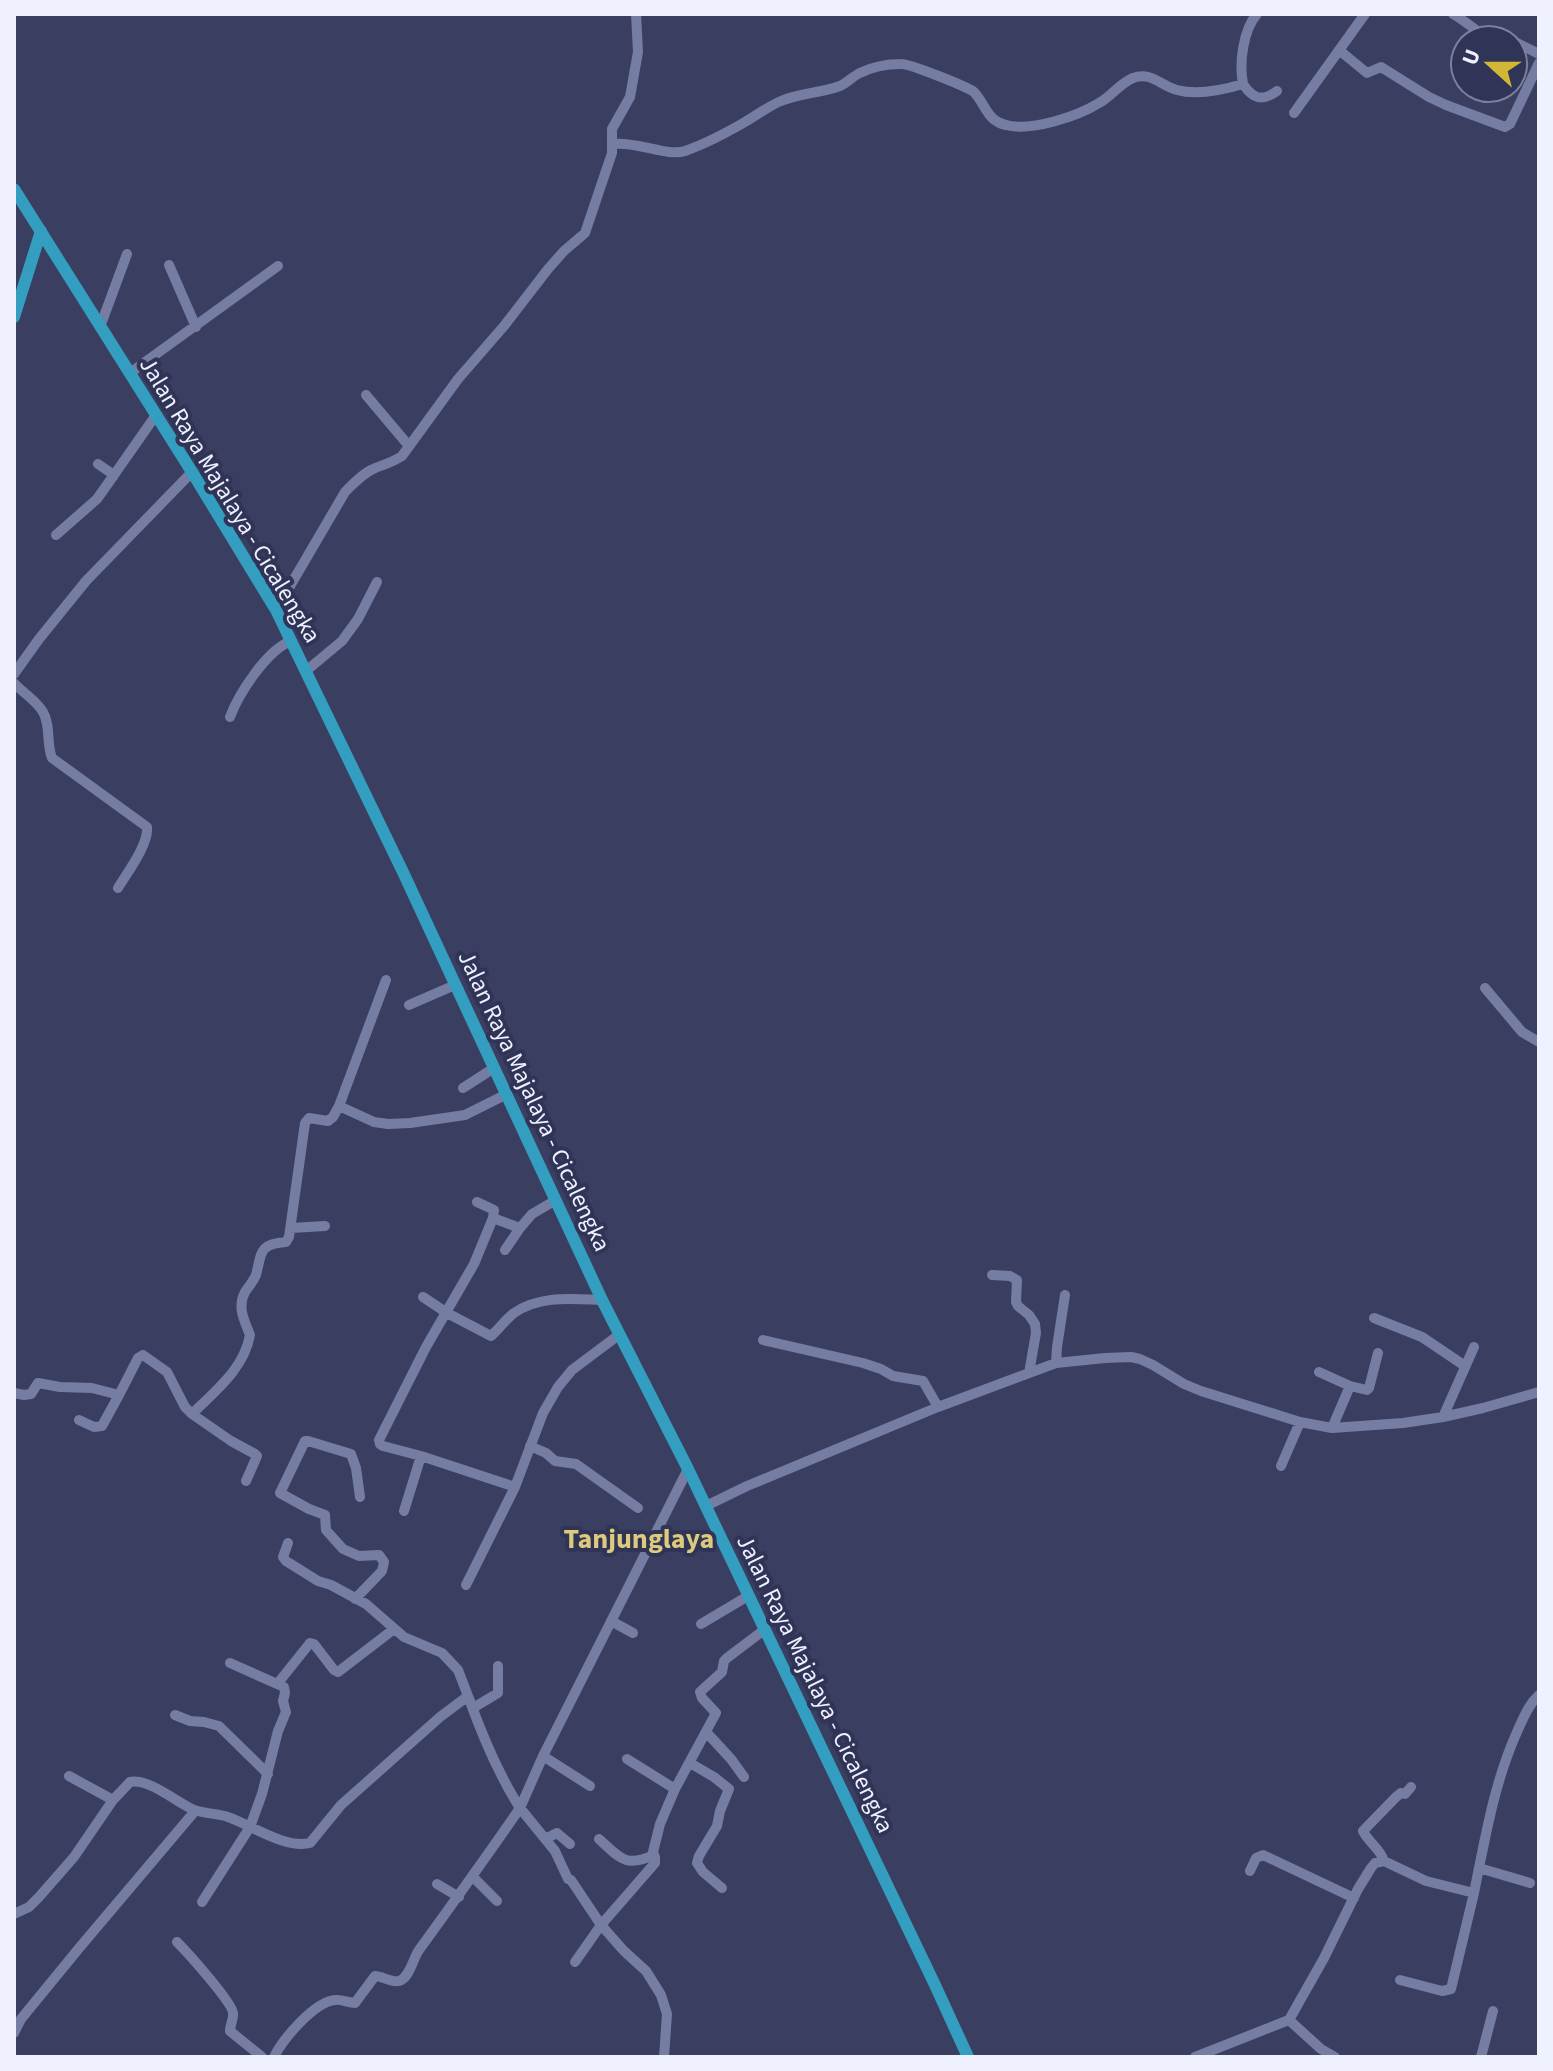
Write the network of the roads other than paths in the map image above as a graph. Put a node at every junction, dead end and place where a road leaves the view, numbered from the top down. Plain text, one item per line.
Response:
1 (636, 14) edge
2 (1257, 14) edge
3 (1365, 14) edge
4 (1339, 50) junction
5 (1539, 63) edge
6 (1243, 84) junction
7 (1277, 91) dead end
8 (1294, 113) dead end
9 (614, 144) junction
10 (14, 189) edge
11 (41, 231) junction
12 (127, 254) dead end
13 (169, 265) dead end
14 (278, 266) dead end
15 (14, 317) edge
16 (100, 327) junction
17 (196, 327) junction
18 (130, 373) junction
19 (366, 395) dead end
20 (156, 415) junction
21 (409, 446) junction
22 (98, 464) dead end
23 (192, 472) junction
24 (114, 475) junction
25 (56, 535) dead end
26 (377, 582) dead end
27 (276, 610) junction
28 (291, 641) junction
29 (306, 671) junction
30 (14, 674) edge
31 (14, 683) edge
32 (230, 717) dead end
33 (118, 888) dead end
34 (386, 980) dead end
35 (455, 985) junction
36 (1485, 988) dead end
37 (409, 1005) dead end
38 (1539, 1042) edge
39 (494, 1068) junction
40 (463, 1088) dead end
41 (507, 1094) junction
42 (339, 1106) junction
43 (556, 1200) junction
44 (477, 1202) dead end
45 (493, 1218) junction
46 (325, 1226) dead end
47 (291, 1228) junction
48 (520, 1228) junction
49 (505, 1250) dead end
50 (992, 1275) dead end
51 (1065, 1295) dead end
52 (423, 1297) dead end
53 (602, 1300) junction
54 (447, 1313) junction
55 (1374, 1318) dead end
56 (620, 1334) junction
57 (763, 1340) dead end
58 (1474, 1347) dead end
59 (1378, 1353) dead end
60 (1056, 1363) junction
61 (1465, 1366) junction
62 (1319, 1372) dead end
63 (1029, 1373) junction
64 (1350, 1386) junction
65 (1539, 1392) edge
66 (14, 1393) edge
67 (119, 1395) junction
68 (938, 1407) junction
69 (192, 1414) junction
70 (1443, 1417) junction
71 (79, 1420) dead end
72 (1300, 1422) junction
73 (1332, 1428) junction
74 (530, 1446) junction
75 (421, 1456) junction
76 (1281, 1466) dead end
77 (688, 1469) junction
78 (246, 1481) dead end
79 (515, 1487) junction
80 (360, 1497) dead end
81 (706, 1506) junction
82 (638, 1508) dead end
83 (404, 1511) dead end
84 (288, 1543) dead end
85 (466, 1585) dead end
86 (748, 1596) junction
87 (355, 1599) junction
88 (611, 1621) junction
89 (701, 1624) dead end
90 (394, 1629) junction
91 (764, 1630) junction
92 (633, 1633) dead end
93 (230, 1663) dead end
94 (498, 1666) dead end
95 (278, 1683) junction
96 (1539, 1695) edge
97 (468, 1696) junction
98 (473, 1708) junction
99 (175, 1715) dead end
100 (707, 1733) junction
101 (543, 1756) junction
102 (627, 1759) dead end
103 (690, 1763) junction
104 (268, 1774) junction
105 (69, 1776) dead end
106 (744, 1777) dead end
107 (590, 1786) dead end
108 (1411, 1787) dead end
109 (675, 1789) junction
110 (113, 1800) junction
111 (520, 1808) junction
112 (195, 1811) junction
113 (250, 1827) junction
114 (545, 1839) junction
115 (599, 1839) dead end
116 (570, 1844) dead end
117 (654, 1855) junction
118 (1384, 1861) junction
119 (1479, 1868) junction
120 (1250, 1871) dead end
121 (473, 1877) junction
122 (1530, 1883) dead end
123 (437, 1884) dead end
124 (722, 1888) dead end
125 (1474, 1893) junction
126 (459, 1897) junction
127 (1354, 1898) junction
128 (497, 1901) dead end
129 (202, 1902) dead end
130 (14, 1914) edge
131 (601, 1925) junction
132 (177, 1942) dead end
133 (575, 1962) dead end
134 (1400, 1980) dead end
135 (1493, 2011) dead end
136 (1289, 2020) junction
137 (14, 2033) edge
138 (262, 2057) edge
139 (274, 2057) edge
140 (664, 2057) edge
141 (968, 2057) edge
142 (1195, 2057) edge
143 (1335, 2057) edge
144 (1481, 2057) edge

1 - 9 street
2 - 6 street
3 - 4 street
4 - 5 street
4 - 8 street
6 - 7 street
6 - 9 street
9 - 21 street
10 - 11 main road, Jalan Raya Majalaya - Cicalengka
11 - 15 main road
11 - 16 main road, Jalan Raya Majalaya - Cicalengka
12 - 16 street
13 - 17 street
14 - 17 street
16 - 18 main road, Jalan Raya Majalaya - Cicalengka
17 - 18 street
18 - 20 main road, Jalan Raya Majalaya - Cicalengka
19 - 21 street
20 - 23 main road, Jalan Raya Majalaya - Cicalengka
20 - 24 street
21 - 27 street
22 - 24 street
23 - 27 main road, Jalan Raya Majalaya - Cicalengka
23 - 30 street
24 - 25 street
26 - 29 street
27 - 28 main road, Jalan Raya Majalaya - Cicalengka
28 - 29 main road, Jalan Raya Majalaya - Cicalengka
28 - 32 street
29 - 35 main road, Jalan Raya Majalaya - Cicalengka
31 - 33 street
34 - 42 street
35 - 37 street
35 - 39 main road, Jalan Raya Majalaya - Cicalengka
36 - 38 street
39 - 40 street
39 - 41 main road, Jalan Raya Majalaya - Cicalengka
41 - 42 street
41 - 43 main road, Jalan Raya Majalaya - Cicalengka
42 - 47 street
43 - 48 street
43 - 53 main road, Jalan Raya Majalaya - Cicalengka
44 - 45 street
45 - 48 street
45 - 54 street
46 - 47 street
47 - 69 street
48 - 49 street
50 - 63 street
51 - 60 street
52 - 54 street
53 - 54 street
53 - 56 main road, Jalan Raya Majalaya - Cicalengka
54 - 75 street
55 - 61 street
56 - 74 street
56 - 77 main road, Jalan Raya Majalaya - Cicalengka
57 - 68 street
58 - 61 street
59 - 64 street
60 - 63 street
60 - 72 street
61 - 70 street
62 - 64 street
63 - 68 street
64 - 73 street
65 - 70 street
66 - 67 street
67 - 69 street
67 - 71 street
68 - 81 street
69 - 78 street
70 - 73 street
72 - 73 street
72 - 76 street
74 - 79 street
74 - 82 street
75 - 79 street
75 - 83 street
77 - 81 main road, Jalan Raya Majalaya - Cicalengka
77 - 88 street
79 - 85 street
80 - 87 street
81 - 86 main road, Jalan Raya Majalaya - Cicalengka
84 - 87 street
86 - 89 street
86 - 91 main road, Jalan Raya Majalaya - Cicalengka
87 - 90 street
88 - 92 street
88 - 101 street
90 - 95 street
90 - 97 street
91 - 100 street
91 - 141 main road, Jalan Raya Majalaya - Cicalengka
93 - 95 street
94 - 98 street
95 - 104 street
96 - 119 street
97 - 98 street
97 - 113 street
98 - 111 street
99 - 104 street
100 - 103 street
100 - 106 street
101 - 107 street
101 - 111 street
102 - 109 street
103 - 109 street
103 - 124 street
104 - 113 street
105 - 110 street
108 - 118 street
109 - 117 street
110 - 112 street
110 - 130 street
111 - 114 street
111 - 121 street
112 - 113 street
112 - 137 street
113 - 129 street
114 - 116 street
114 - 131 street
115 - 117 street
117 - 131 street
118 - 125 street
118 - 127 street
119 - 122 street
119 - 125 street
120 - 127 street
121 - 126 street
121 - 128 street
123 - 126 street
125 - 134 street
126 - 139 street
127 - 136 street
131 - 133 street
131 - 140 street
132 - 138 street
135 - 144 street
136 - 142 street
136 - 143 street

